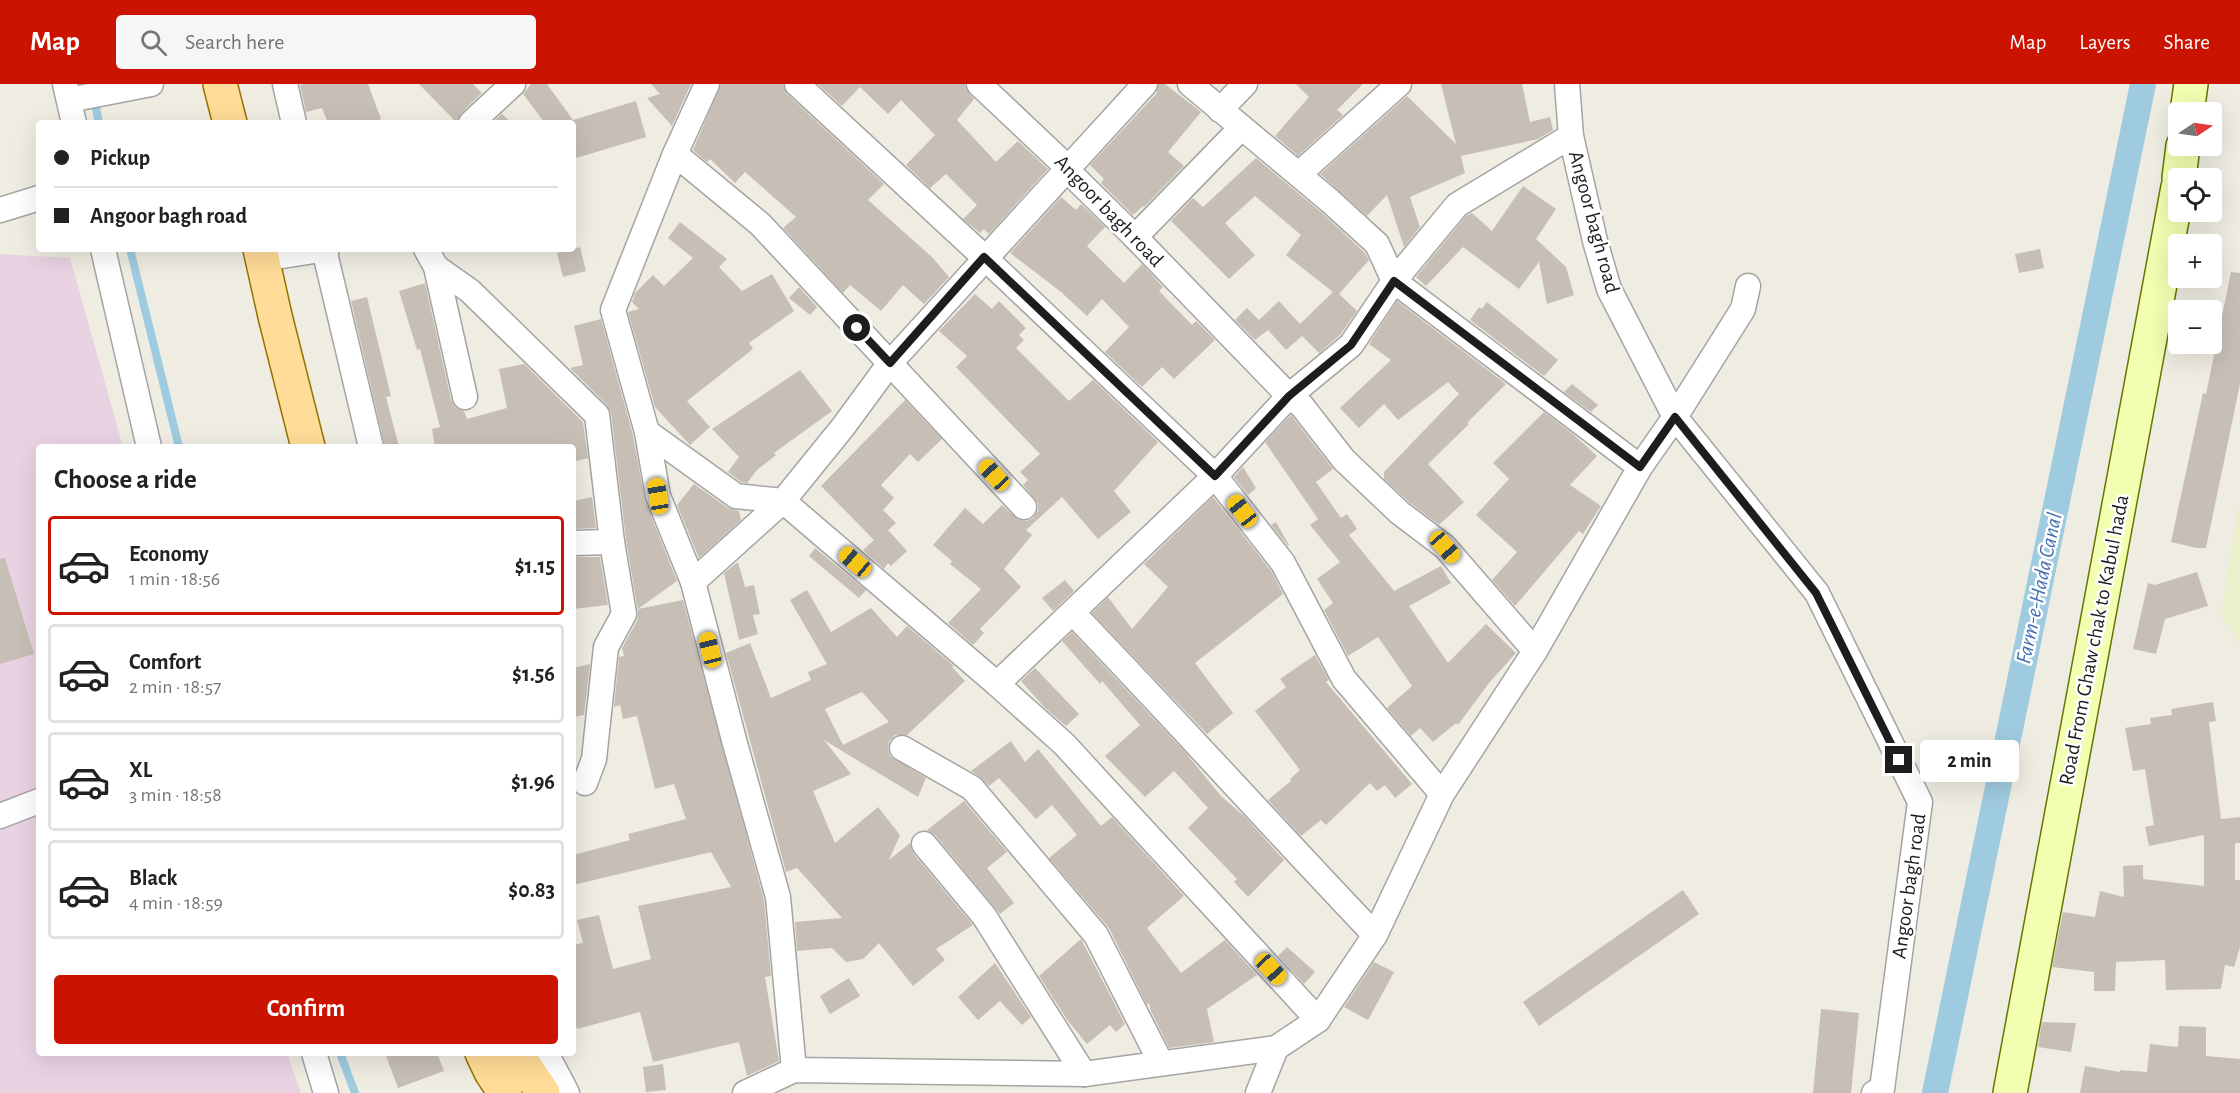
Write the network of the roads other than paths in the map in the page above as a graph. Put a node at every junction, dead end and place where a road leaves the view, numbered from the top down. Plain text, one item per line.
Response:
1 (151, 84) edge
2 (220, 84) edge
3 (285, 84) edge
4 (513, 84) edge
5 (707, 84) edge
6 (797, 84) edge
7 (980, 84) edge
8 (1145, 84) edge
9 (1190, 84) edge
10 (1245, 84) edge
11 (1399, 84) edge
12 (1567, 84) edge
13 (2191, 84) edge
14 (69, 102) edge
15 (2188, 102) edge
16 (1220, 110) junction
17 (229, 120) edge
18 (293, 120) edge
19 (474, 120) edge
20 (1241, 128) junction
21 (1571, 136) junction
22 (675, 154) junction
23 (1068, 168) junction
24 (1299, 174) junction
25 (36, 199) edge
26 (0, 210) edge
27 (2172, 222) edge
28 (1135, 237) junction
29 (103, 252) edge
30 (293, 252) edge
31 (325, 252) edge
32 (261, 254) edge
33 (984, 257) junction
34 (431, 258) edge
35 (1394, 281) junction
36 (1748, 286) dead end
37 (275, 316) junction
38 (890, 363) junction
39 (1289, 396) junction
40 (465, 397) dead end
41 (1675, 417) junction
42 (647, 432) junction
43 (148, 444) edge
44 (307, 444) edge
45 (329, 444) edge
46 (370, 444) edge
47 (1640, 467) junction
48 (1215, 476) junction
49 (783, 501) junction
50 (1024, 507) dead end
51 (612, 542) junction
52 (576, 543) edge
53 (693, 582) junction
54 (1073, 613) junction
55 (1535, 651) junction
56 (997, 684) junction
57 (902, 748) dead end
58 (585, 783) dead end
59 (1442, 794) junction
60 (36, 802) edge
61 (0, 816) edge
62 (924, 844) dead end
63 (1375, 935) junction
64 (1318, 1020) junction
65 (1276, 1048) junction
66 (315, 1056) edge
67 (483, 1056) edge
68 (518, 1056) edge
69 (548, 1056) edge
70 (1161, 1063) junction
71 (794, 1070) junction
72 (1084, 1074) junction
73 (326, 1093) edge
74 (505, 1093) edge
75 (543, 1093) edge
76 (567, 1093) edge
77 (746, 1093) edge
78 (1258, 1093) edge
79 (1874, 1093) edge
80 (2010, 1093) edge

1 - 14 street
2 - 17 main road
3 - 18 street
4 - 19 street
5 - 22 street
6 - 33 street
7 - 23 street, Angoor bagh road
8 - 23 street
9 - 16 street
10 - 16 street
11 - 24 street
12 - 21 street, Angoor bagh road
13 - 15 street
16 - 20 street
20 - 24 street
20 - 28 street
21 - 35 street
21 - 41 street, Angoor bagh road
22 - 38 street
22 - 42 street
23 - 28 street, Angoor bagh road
23 - 33 street
24 - 35 street
25 - 26 street
27 - 80 street, Road From Ghaw chak to Kabul hada
28 - 39 street, Angoor bagh road
29 - 43 street
30 - 32 street
31 - 46 street
32 - 37 main road
33 - 38 street
33 - 48 street
34 - 40 street
34 - 51 street
35 - 39 street
35 - 47 street
36 - 41 street
37 - 44 main road
37 - 45 main road
38 - 49 street
38 - 50 street
39 - 48 street
39 - 55 street, Angoor bagh road
41 - 47 street
41 - 79 street, Angoor bagh road
42 - 49 street
42 - 53 street
47 - 55 street
48 - 54 street
48 - 59 street
49 - 53 street
49 - 56 street
51 - 52 street
51 - 58 street
53 - 71 street
54 - 56 street
54 - 63 street
55 - 59 street
56 - 64 street
57 - 70 street
59 - 63 street
60 - 61 street
62 - 72 street
63 - 64 street
64 - 65 street
65 - 70 street
65 - 78 street
66 - 73 street
67 - 74 main road
68 - 75 main road
69 - 76 street
70 - 72 street
71 - 72 street
71 - 77 street

